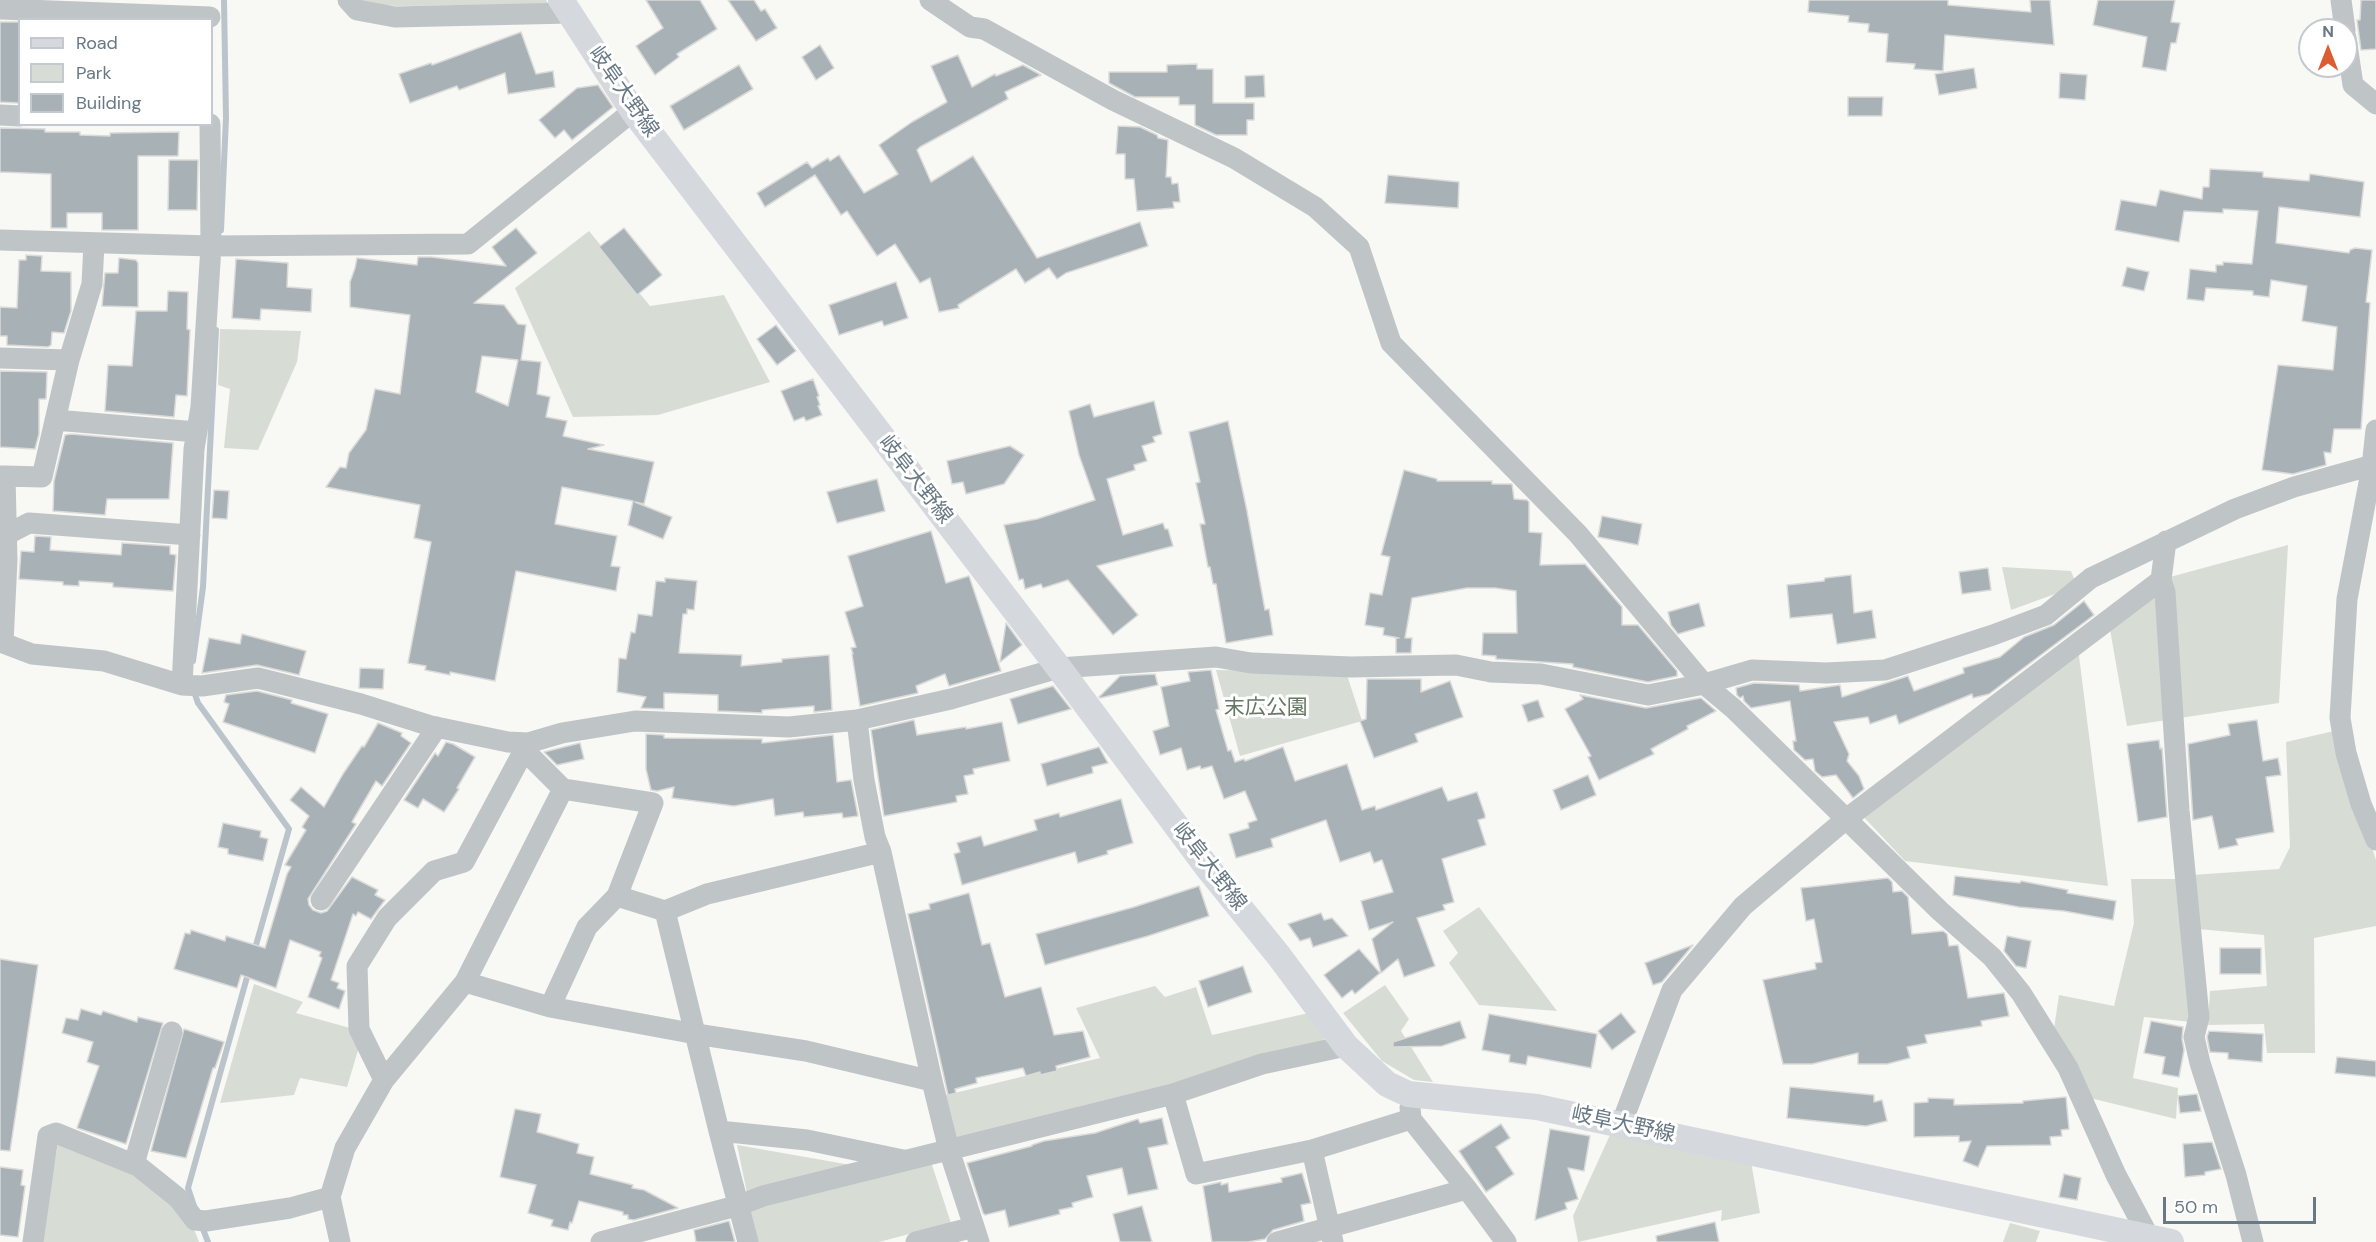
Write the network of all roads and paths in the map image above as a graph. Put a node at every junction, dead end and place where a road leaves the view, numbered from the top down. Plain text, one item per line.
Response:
1 (348, 0) edge
2 (930, 0) edge
3 (2341, 0) edge
4 (566, 7) edge
5 (0, 9) edge
6 (210, 12) edge
7 (2343, 18) edge
8 (2352, 78) edge
9 (2376, 105) edge
10 (633, 111) junction
11 (0, 115) edge
12 (18, 116) edge
13 (210, 126) edge
14 (0, 240) edge
15 (94, 243) junction
16 (211, 246) junction
17 (0, 358) edge
18 (69, 360) junction
19 (56, 420) junction
20 (2376, 430) edge
21 (197, 432) junction
22 (2374, 466) edge
23 (3, 476) edge
24 (6, 535) junction
25 (190, 535) junction
26 (2166, 541) junction
27 (2161, 580) junction
28 (2, 643) edge
29 (1059, 668) junction
30 (1704, 684) junction
31 (182, 685) junction
32 (857, 720) junction
33 (437, 727) junction
34 (526, 747) junction
35 (563, 789) junction
36 (1846, 819) junction
37 (2376, 840) edge
38 (881, 852) junction
39 (617, 896) junction
40 (321, 900) dead end
41 (665, 911) junction
42 (465, 982) junction
43 (550, 1007) junction
44 (172, 1032) dead end
45 (696, 1034) junction
46 (1346, 1046) junction
47 (384, 1080) junction
48 (932, 1081) junction
49 (1173, 1094) junction
50 (1408, 1094) junction
51 (1411, 1119) junction
52 (1621, 1125) junction
53 (719, 1131) junction
54 (950, 1150) junction
55 (1312, 1150) junction
56 (906, 1161) junction
57 (134, 1164) junction
58 (1467, 1189) junction
59 (330, 1197) junction
60 (740, 1205) junction
61 (976, 1234) edge
62 (1332, 1234) edge
63 (2160, 1240) edge
64 (33, 1242) edge
65 (340, 1242) edge
66 (601, 1242) edge
67 (748, 1242) edge
68 (916, 1242) edge
69 (1277, 1242) edge
70 (1506, 1242) edge
71 (2253, 1242) edge

1 - 4 street
2 - 30 street
3 - 7 street
4 - 10 main road, 岐阜大野線
5 - 6 street
8 - 9 street
10 - 16 street
10 - 29 main road, 岐阜大野線
11 - 12 street
13 - 16 street
14 - 15 street
15 - 16 street
15 - 18 street
16 - 21 street
17 - 18 street
18 - 19 street
19 - 21 street
19 - 23 street
20 - 22 street
21 - 25 street
22 - 26 street
22 - 37 street
23 - 24 street
24 - 25 street
24 - 28 street
25 - 31 street
26 - 27 street
26 - 30 street
27 - 36 street
27 - 71 street
28 - 31 street
29 - 30 street
29 - 32 street
29 - 46 main road, 岐阜大野線
30 - 36 street
31 - 33 street
32 - 34 street
32 - 38 street
33 - 34 street
33 - 40 street
34 - 35 street
34 - 47 street
35 - 39 street
35 - 42 street
36 - 52 street
36 - 63 street
38 - 41 street
38 - 48 street
39 - 41 street
39 - 43 street
41 - 45 street
42 - 43 street
42 - 47 street
43 - 45 street
44 - 57 street
45 - 48 street
45 - 53 street
46 - 49 street
46 - 50 main road, 岐阜大野線
47 - 59 street
48 - 54 street
49 - 54 street
49 - 55 street
50 - 51 street
50 - 52 main road, 岐阜大野線
51 - 55 street
51 - 58 street
52 - 63 main road, 岐阜大野線
53 - 56 street
53 - 60 street
54 - 56 street
54 - 61 street
55 - 62 street
56 - 60 street
57 - 59 street
57 - 64 street
58 - 62 street
58 - 70 street
59 - 65 street
60 - 66 street
60 - 67 street
61 - 68 street
62 - 69 street

